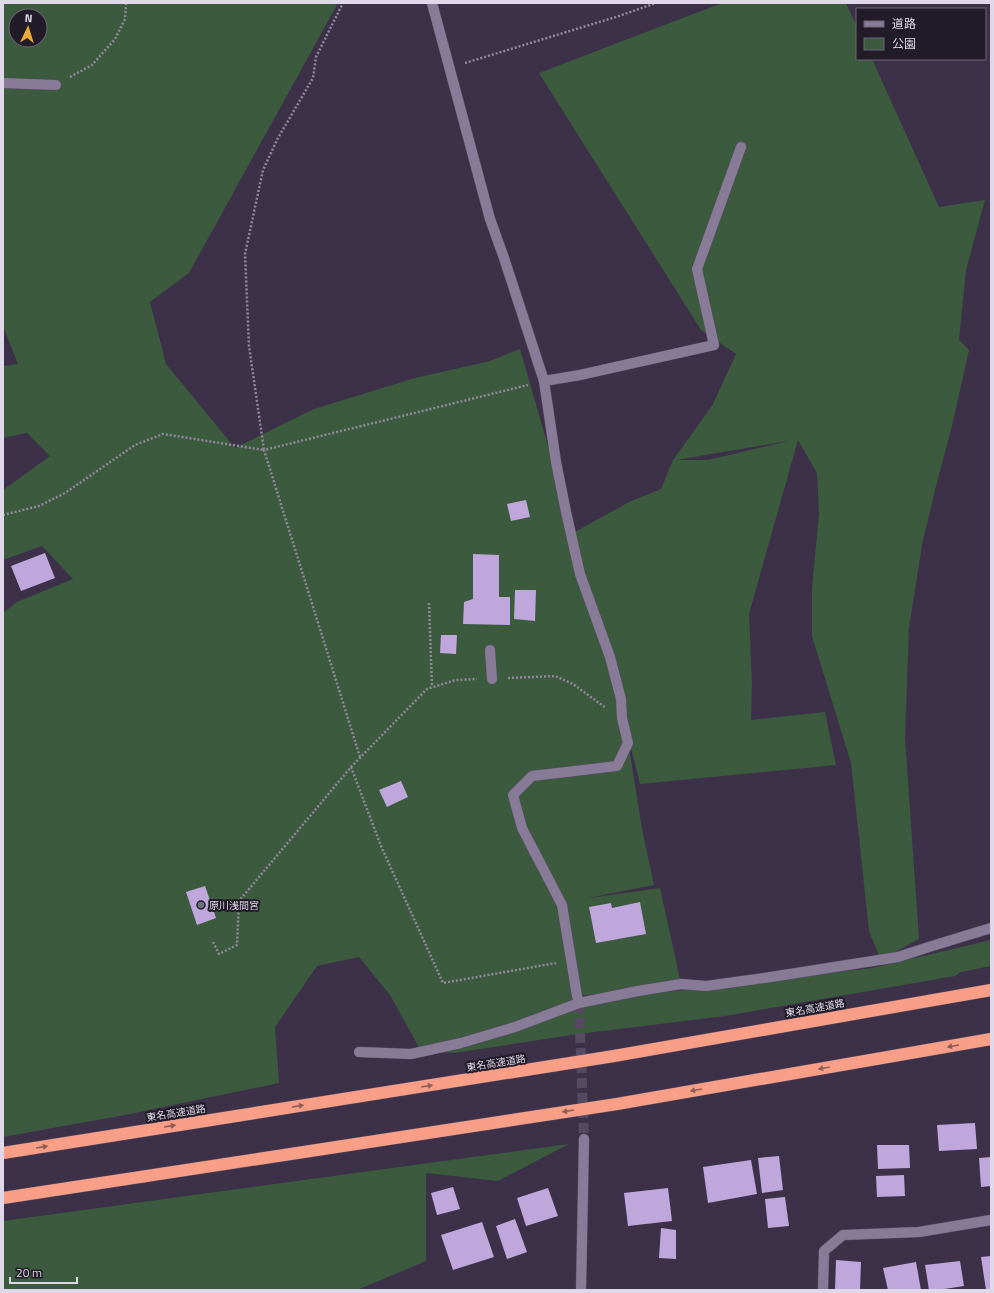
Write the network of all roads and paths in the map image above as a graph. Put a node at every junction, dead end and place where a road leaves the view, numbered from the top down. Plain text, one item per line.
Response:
1 (126, 3) edge
2 (343, 3) edge
3 (432, 3) edge
4 (656, 3) edge
5 (450, 68) junction
6 (3, 83) edge
7 (56, 85) joint
8 (741, 147) dead end
9 (544, 381) junction
10 (264, 450) junction
11 (3, 515) edge
12 (430, 603) dead end
13 (490, 650) dead end
14 (492, 679) junction
15 (432, 687) junction
16 (622, 718) junction
17 (360, 757) junction
18 (351, 767) junction
19 (991, 928) edge
20 (213, 942) dead end
21 (571, 960) junction
22 (991, 990) edge
23 (579, 1002) junction
24 (991, 1039) edge
25 (359, 1052) dead end
26 (584, 1139) tunnel mouth
27 (3, 1153) edge
28 (3, 1198) edge
29 (991, 1220) edge
30 (581, 1290) edge
31 (823, 1290) edge

1 - 7 path
2 - 10 path
3 - 5 street
4 - 5 path
5 - 9 street
6 - 7 street
8 - 9 street
9 - 10 path
9 - 16 street
10 - 11 path
10 - 17 path
12 - 15 path
13 - 14 street
14 - 15 path
14 - 16 path
15 - 17 path
16 - 21 street
17 - 18 path
18 - 20 path
18 - 21 path
19 - 23 street
21 - 23 street
27 -> 22 highway, 東名高速道路
23 - 25 street
24 -> 28 highway
26 - 30 street
29 - 31 street

